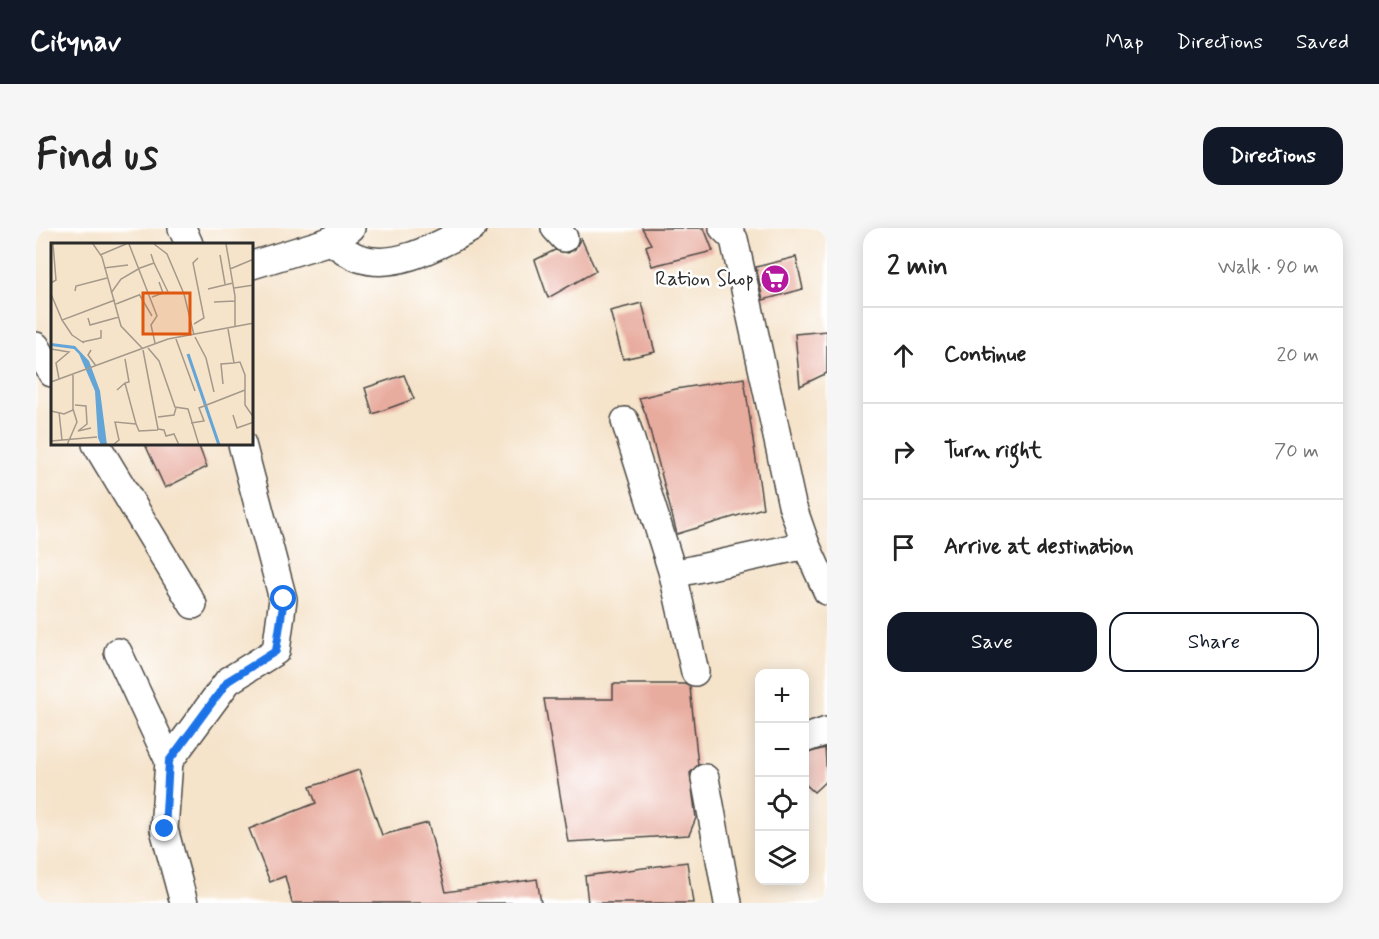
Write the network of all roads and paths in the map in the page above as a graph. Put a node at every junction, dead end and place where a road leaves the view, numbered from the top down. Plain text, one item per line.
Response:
1 (182, 228) edge
2 (472, 228) edge
3 (723, 228) edge
4 (341, 235) edge
5 (189, 243) edge
6 (254, 264) edge
7 (36, 346) edge
8 (51, 371) edge
9 (625, 421) dead end
10 (97, 446) edge
11 (243, 446) edge
12 (806, 545) junction
13 (673, 574) junction
14 (827, 591) edge
15 (193, 604) dead end
16 (118, 652) dead end
17 (696, 672) dead end
18 (827, 731) edge
19 (809, 737) edge
20 (169, 761) junction
21 (705, 778) dead end
22 (184, 903) edge
23 (728, 903) edge

1 - 5 street
2 - 4 street
3 - 12 street
4 - 6 street
7 - 8 street
9 - 13 street
10 - 15 street
11 - 20 street
12 - 13 street
12 - 14 street
13 - 17 street
16 - 20 street
18 - 19 street
20 - 22 street
21 - 23 street

